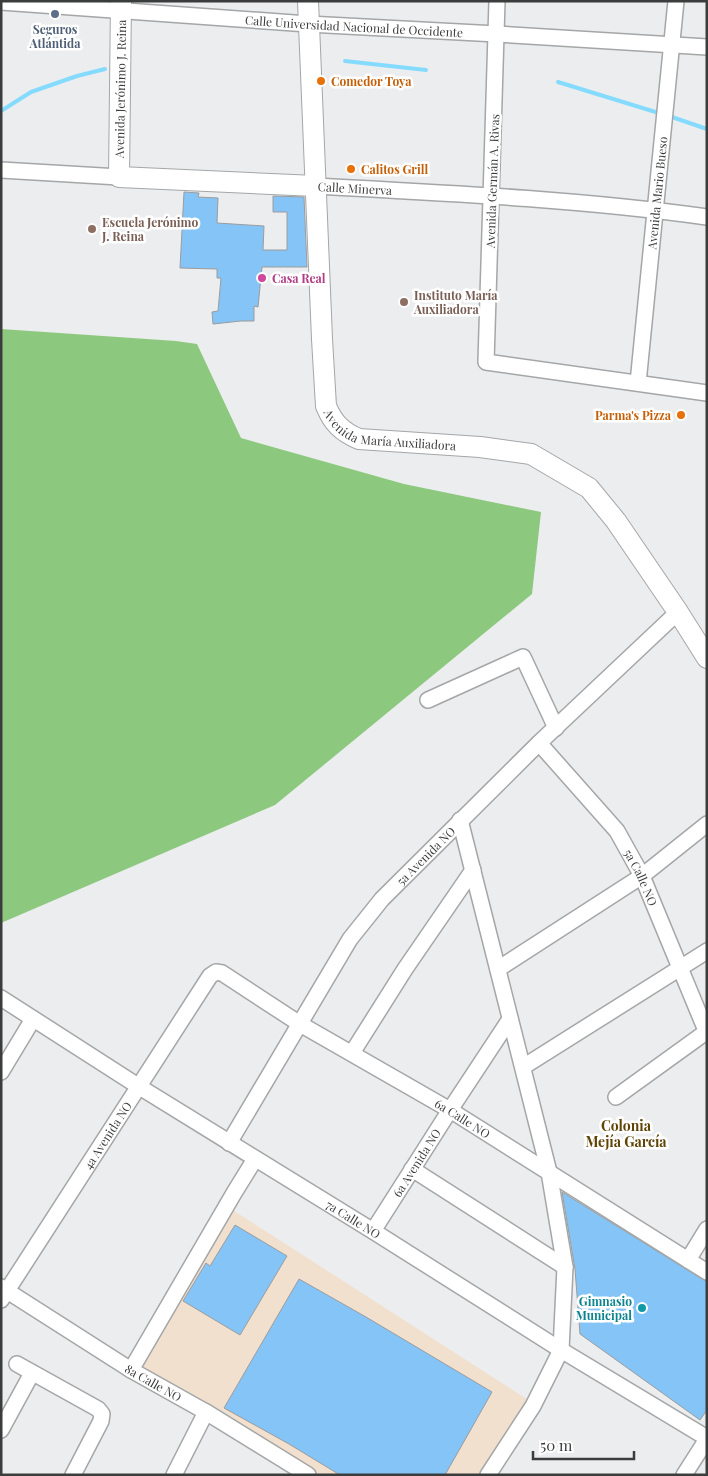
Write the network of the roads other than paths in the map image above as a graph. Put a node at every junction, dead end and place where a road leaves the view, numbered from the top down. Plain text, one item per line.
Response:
1 (308, 1) edge
2 (498, 1) edge
3 (676, 1) edge
4 (1, 2) edge
5 (121, 6) edge
6 (308, 24) junction
7 (497, 34) junction
8 (672, 45) junction
9 (707, 47) edge
10 (1, 170) edge
11 (119, 177) junction
12 (316, 186) junction
13 (491, 196) junction
14 (655, 210) junction
15 (707, 218) edge
16 (638, 383) junction
17 (707, 394) edge
18 (678, 612) junction
19 (707, 658) edge
20 (428, 700) dead end
21 (556, 728) junction
22 (539, 743) junction
23 (460, 820) junction
24 (707, 824) edge
25 (473, 870) junction
26 (642, 876) junction
27 (707, 951) edge
28 (680, 967) junction
29 (498, 969) junction
30 (216, 972) joint
31 (1, 998) edge
32 (33, 1019) junction
33 (510, 1019) junction
34 (300, 1024) junction
35 (707, 1033) edge
36 (352, 1053) junction
37 (523, 1067) junction
38 (1, 1072) edge
39 (138, 1086) junction
40 (616, 1097) dead end
41 (450, 1110) junction
42 (229, 1143) junction
43 (256, 1158) junction
44 (412, 1169) junction
45 (549, 1172) junction
46 (707, 1229) edge
47 (373, 1231) junction
48 (688, 1260) junction
49 (565, 1267) junction
50 (707, 1272) edge
51 (3, 1292) edge
52 (561, 1350) junction
53 (17, 1364) dead end
54 (131, 1370) junction
55 (32, 1373) junction
56 (206, 1412) junction
57 (1, 1430) edge
58 (707, 1438) edge
59 (73, 1475) edge
60 (174, 1475) edge
61 (308, 1475) edge
62 (488, 1475) edge
63 (684, 1475) edge

1 - 6 street, Avenida María Auxiliadora
2 - 7 street, Avenida Germán A. Rivas
3 - 8 street, Avenida Mario Bueso
4 - 5 street, Calle Universidad Nacional de Occidente
5 - 6 street, Calle Universidad Nacional de Occidente
5 - 11 street, Avenida Jerónimo J. Reina
6 - 7 street, Calle Universidad Nacional de Occidente
6 - 12 street, Avenida María Auxiliadora
7 - 8 street, Calle Universidad Nacional de Occidente
7 - 13 street, Avenida Germán A. Rivas
8 - 9 street, Calle Universidad Nacional de Occidente
8 - 14 street, Avenida Mario Bueso
10 - 11 street, Calle Minerva
11 - 12 street, Calle Minerva
12 - 13 street, Calle Minerva
12 - 18 street, Avenida María Auxiliadora
13 - 14 street, Calle Minerva
13 - 16 street, Avenida Germán A. Rivas
14 - 15 street, Calle Minerva
14 - 16 street, Avenida Mario Bueso
16 - 17 street
18 - 19 street, Avenida María Auxiliadora
18 - 21 street, 5a Avenida NO
20 - 21 street
21 - 22 street, 5a Avenida NO
22 - 23 street, 5a Avenida NO
22 - 26 street, 5a Calle NO
23 - 25 street
23 - 34 street, 5a Avenida NO
24 - 26 street
25 - 29 street
25 - 36 street
26 - 28 street, 5a Calle NO
26 - 29 street
27 - 28 street
28 - 35 street, 5a Calle NO
28 - 37 street
29 - 33 street
30 - 34 street, 6a Calle NO
30 - 39 street, 4a Avenida NO
31 - 32 street, 7a Calle NO
32 - 38 street
32 - 39 street, 7a Calle NO
33 - 37 street
33 - 41 street, 6a Avenida NO
34 - 36 street, 6a Calle NO
34 - 42 street, 5a Avenida NO
35 - 40 street
36 - 41 street, 6a Calle NO
37 - 45 street
39 - 42 street, 7a Calle NO
39 - 51 street, 4a Avenida NO
41 - 44 street, 6a Avenida NO
41 - 45 street, 6a Calle NO
42 - 43 street, 7a Calle NO
43 - 47 street, 7a Calle NO
43 - 54 street
44 - 47 street, 6a Avenida NO
44 - 49 street
45 - 48 street, 6a Calle NO
45 - 49 street
46 - 48 street
47 - 52 street, 7a Calle NO
48 - 50 street, 6a Calle NO
49 - 52 street
51 - 54 street, 8a Calle NO
52 - 58 street, 7a Calle NO
52 - 62 street
53 - 55 street
54 - 56 street, 8a Calle NO
55 - 57 street
55 - 59 street
56 - 60 street
56 - 61 street, 8a Calle NO
58 - 63 street

